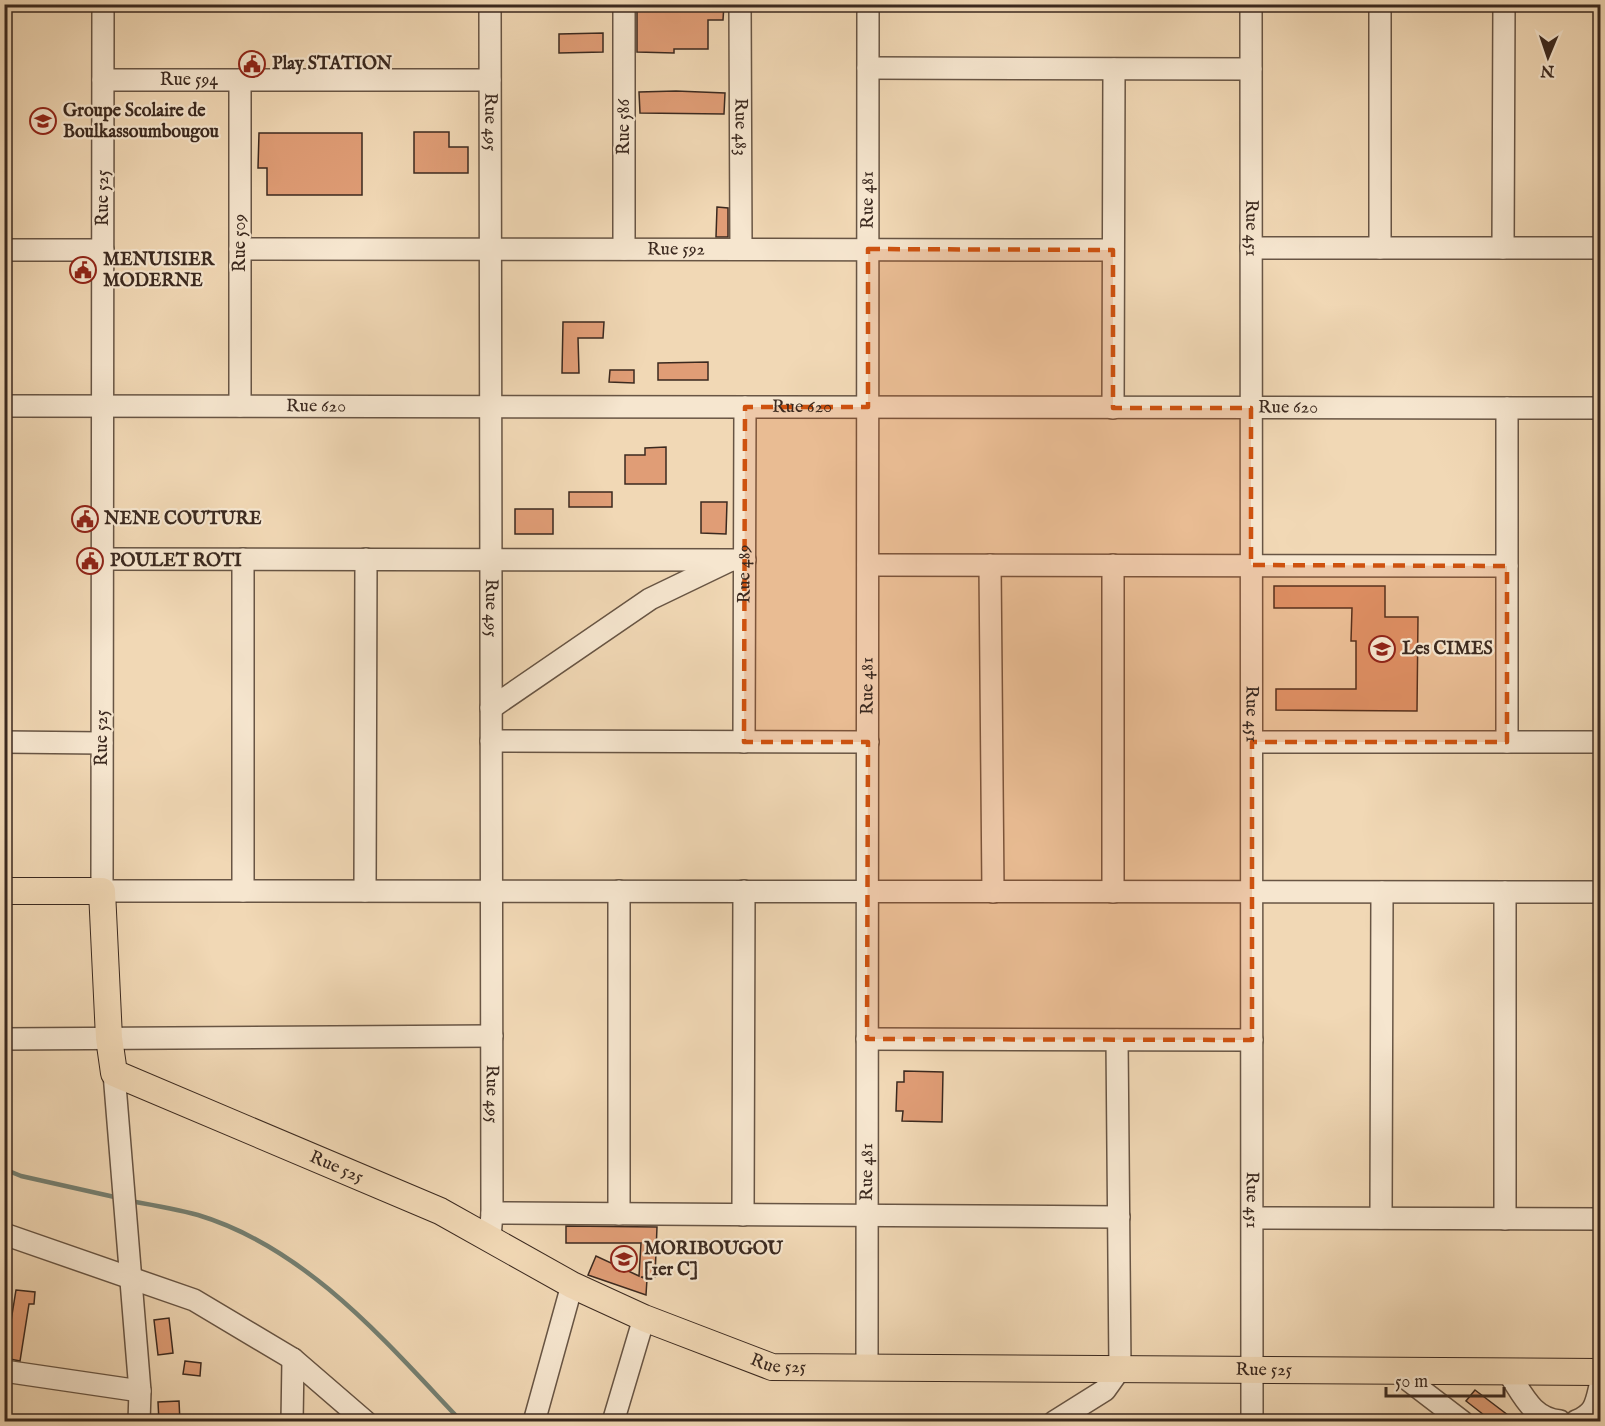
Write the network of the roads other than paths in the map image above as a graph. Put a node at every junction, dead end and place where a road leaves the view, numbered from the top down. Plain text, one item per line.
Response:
1 (103, 4) edge
2 (490, 4) edge
3 (624, 4) edge
4 (740, 4) edge
5 (868, 4) edge
6 (1251, 4) edge
7 (1380, 4) edge
8 (1504, 4) edge
9 (868, 68) junction
10 (1113, 69) junction
11 (1251, 69) junction
12 (103, 80) junction
13 (240, 80) junction
14 (490, 80) junction
15 (1251, 248) junction
16 (1380, 248) junction
17 (1503, 248) junction
18 (1600, 248) edge
19 (240, 249) junction
20 (491, 249) junction
21 (624, 249) junction
22 (741, 249) junction
23 (868, 249) junction
24 (4, 250) edge
25 (103, 250) junction
26 (1113, 250) junction
27 (4, 406) edge
28 (103, 406) junction
29 (240, 406) junction
30 (491, 407) junction
31 (745, 407) junction
32 (868, 407) junction
33 (1113, 408) junction
34 (1251, 408) junction
35 (1507, 408) junction
36 (1600, 408) edge
37 (103, 559) junction
38 (243, 559) junction
39 (491, 559) junction
40 (366, 560) junction
41 (739, 560) junction
42 (868, 565) junction
43 (990, 565) junction
44 (1113, 565) junction
45 (1251, 565) junction
46 (1507, 566) junction
47 (491, 708) junction
48 (491, 741) junction
49 (4, 742) edge
50 (102, 742) junction
51 (744, 742) junction
52 (868, 742) junction
53 (1252, 742) junction
54 (1507, 742) junction
55 (1600, 742) edge
56 (4, 891) edge
57 (102, 891) junction
58 (243, 891) junction
59 (365, 891) junction
60 (492, 891) junction
61 (619, 891) junction
62 (744, 891) junction
63 (867, 892) junction
64 (993, 892) junction
65 (1113, 892) junction
66 (1252, 892) junction
67 (1382, 892) junction
68 (1505, 892) junction
69 (1600, 892) edge
70 (492, 1036) junction
71 (110, 1038) junction
72 (4, 1039) edge
73 (867, 1040) junction
74 (1117, 1040) junction
75 (1252, 1040) junction
76 (114, 1073) junction
77 (619, 1214) junction
78 (743, 1215) junction
79 (867, 1216) junction
80 (1119, 1217) junction
81 (1253, 1218) junction
82 (1381, 1218) junction
83 (1504, 1219) junction
84 (1600, 1219) edge
85 (491, 1226) junction
86 (4, 1234) edge
87 (129, 1277) junction
88 (572, 1285) junction
89 (644, 1318) junction
90 (293, 1359) junction
91 (867, 1367) junction
92 (1120, 1369) junction
93 (1253, 1370) junction
94 (1395, 1370) junction
95 (4, 1371) edge
96 (1508, 1371) junction
97 (1600, 1372) edge
98 (1600, 1386) edge
99 (140, 1391) junction
100 (1560, 1421) edge
101 (1576, 1421) edge
102 (139, 1422) edge
103 (292, 1422) edge
104 (366, 1422) edge
105 (534, 1422) edge
106 (613, 1422) edge
107 (1054, 1422) edge
108 (1252, 1422) edge
109 (1463, 1422) edge

1 - 12 street, Rue 525
2 - 14 street, Rue 495
3 - 21 street, Rue 586
4 - 22 street, Rue 483
5 - 9 street, Rue 481
6 - 11 street, Rue 451
7 - 16 street
8 - 17 street
9 - 10 street
9 - 23 street, Rue 481
10 - 11 street
10 - 26 street
11 - 15 street, Rue 451
12 - 13 street, Rue 594
12 - 25 street, Rue 525
13 - 14 street, Rue 594
13 - 19 street, Rue 509
14 - 20 street, Rue 495
15 - 16 street
15 - 34 street, Rue 451
16 - 17 street
17 - 18 street
19 - 20 street, Rue 592
19 - 29 street, Rue 509
20 - 21 street, Rue 592
20 - 30 street, Rue 495
21 - 22 street, Rue 592
22 - 23 street, Rue 592
23 - 26 street, Rue 592
23 - 32 street, Rue 481
24 - 25 street
25 - 28 street, Rue 525
26 - 33 street
27 - 28 street, Rue 620
28 - 29 street, Rue 620
28 - 37 street, Rue 525
29 - 30 street, Rue 620
30 - 31 street, Rue 620
30 - 39 street, Rue 495
31 - 32 street, Rue 620
31 - 41 street, Rue 489
32 - 33 street, Rue 620
32 - 42 street, Rue 481
33 - 34 street, Rue 620
34 - 35 street, Rue 620
34 - 45 street, Rue 451
35 - 36 street, Rue 620
35 - 46 street
37 - 38 street
37 - 50 street, Rue 525
38 - 40 street
38 - 58 street
39 - 40 street
39 - 41 street
39 - 47 street, Rue 495
40 - 59 street
41 - 47 street
41 - 51 street, Rue 489
42 - 43 street
42 - 52 street, Rue 481
43 - 44 street
43 - 64 street
44 - 45 street
44 - 65 street
45 - 46 street
45 - 53 street, Rue 451
46 - 54 street
47 - 48 street, Rue 495
48 - 51 street
48 - 60 street, Rue 495
49 - 50 street
50 - 57 street, Rue 525
51 - 52 street
52 - 63 street, Rue 481
53 - 54 street
53 - 66 street, Rue 451
54 - 55 street
56 - 57 main road
57 - 58 street
57 - 71 main road, Rue 525
58 - 59 street
59 - 60 street
60 - 61 street
60 - 70 street, Rue 495
61 - 62 street
61 - 77 street
62 - 63 street
62 - 78 street
63 - 64 street
63 - 73 street, Rue 481
64 - 65 street
65 - 66 street
66 - 67 street
66 - 75 street, Rue 451
67 - 68 street
67 - 82 street
68 - 69 street
68 - 83 street
70 - 71 street
70 - 85 street, Rue 495
71 - 72 street
71 - 76 main road, Rue 525
73 - 74 street
73 - 79 street, Rue 481
74 - 75 street
74 - 80 street
75 - 81 street, Rue 451
76 - 85 main road, Rue 525
76 - 87 street
77 - 78 street
77 - 85 street
78 - 79 street
79 - 80 street
79 - 91 street, Rue 481
80 - 92 street
81 - 82 street
81 - 93 street, Rue 451
82 - 83 street
83 - 84 street
85 - 88 main road, Rue 525
86 - 87 street
87 - 90 street
87 - 99 street
88 - 89 main road, Rue 525
88 - 105 street
89 - 91 main road, Rue 525
89 - 106 street
90 - 103 street
90 - 104 street
91 - 92 main road, Rue 525
92 - 93 main road, Rue 525
92 - 107 street
93 - 94 main road, Rue 525
93 - 108 street, Rue 451
94 - 96 main road, Rue 525
94 - 109 street
95 - 99 street
96 - 97 main road, Rue 525
96 - 100 street
98 - 101 street
99 - 102 street

